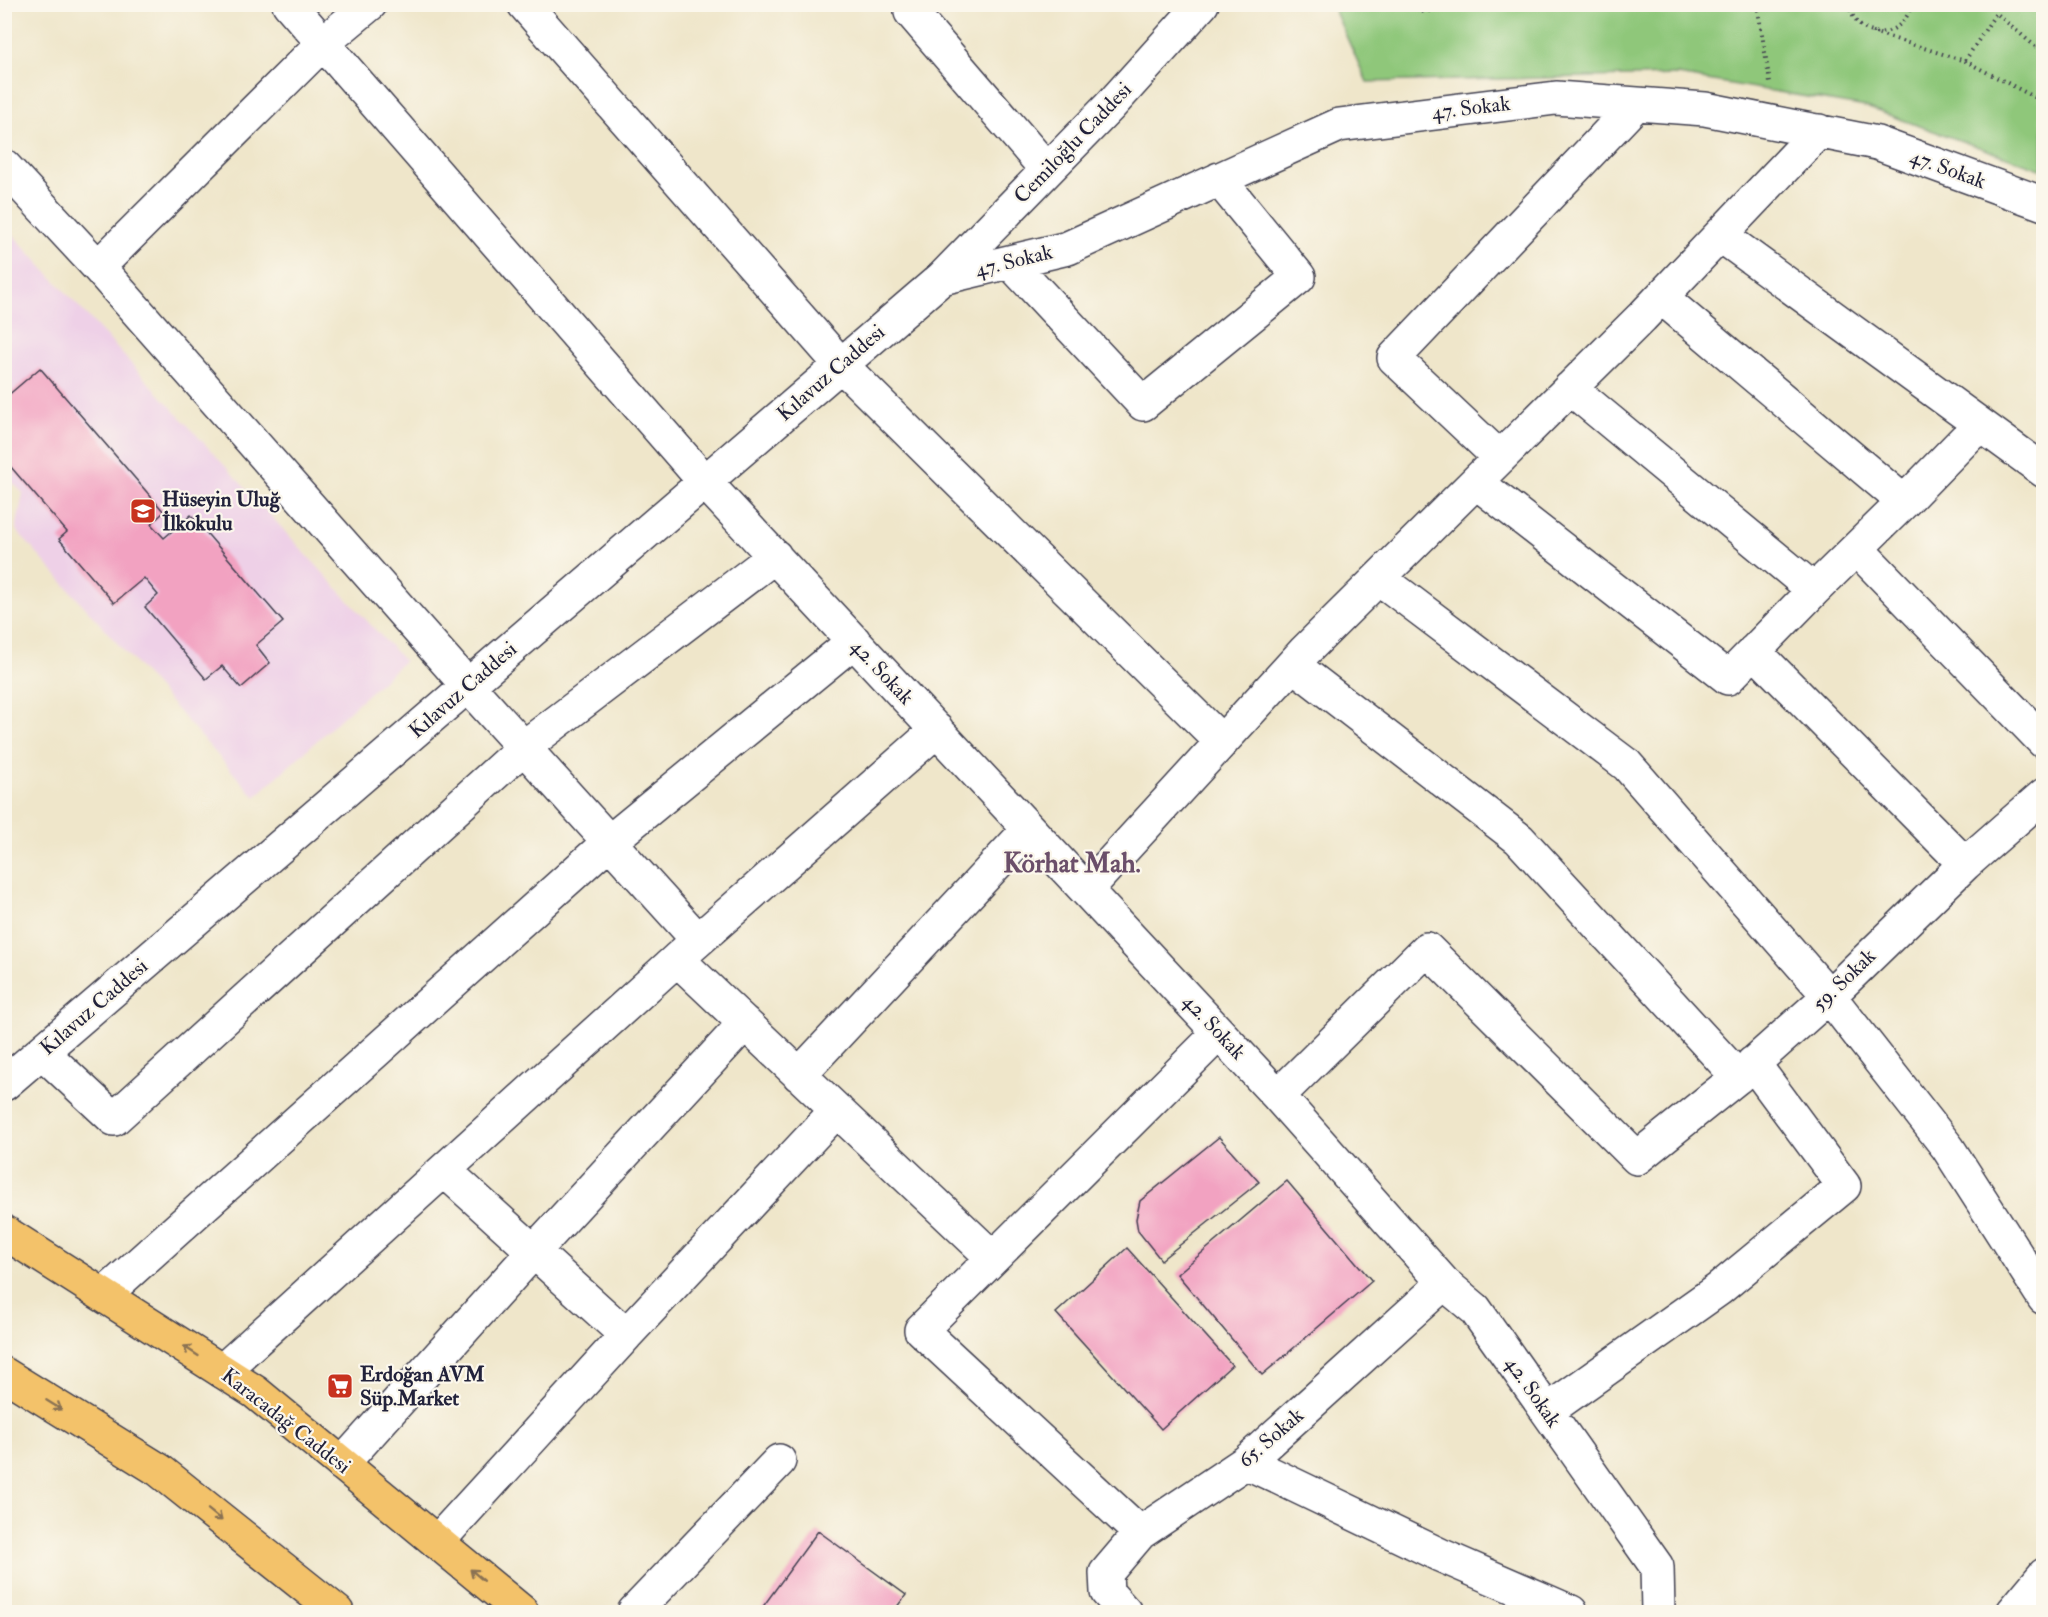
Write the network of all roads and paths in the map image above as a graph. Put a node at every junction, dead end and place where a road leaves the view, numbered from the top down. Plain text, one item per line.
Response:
1 (289, 4) edge
2 (370, 4) edge
3 (524, 4) edge
4 (1202, 4) edge
5 (1406, 4) edge
6 (1461, 4) edge
7 (1757, 4) edge
8 (1849, 4) edge
9 (1912, 4) edge
10 (912, 7) edge
11 (1873, 32) junction
12 (323, 43) junction
13 (2043, 54) edge
14 (1965, 61) junction
15 (2043, 102) edge
16 (1636, 104) junction
17 (1777, 123) junction
18 (1819, 131) junction
19 (4, 166) edge
20 (1047, 170) junction
21 (1219, 179) junction
22 (2043, 204) edge
23 (1720, 236) junction
24 (1010, 262) junction
25 (98, 267) junction
26 (932, 287) junction
27 (1661, 297) junction
28 (841, 365) junction
29 (1570, 388) junction
30 (1980, 425) junction
31 (1500, 459) junction
32 (2043, 471) edge
33 (705, 482) junction
34 (1476, 482) junction
35 (1904, 502) junction
36 (1857, 549) junction
37 (775, 556) junction
38 (1379, 578) junction
39 (1815, 590) junction
40 (854, 641) junction
41 (1754, 651) junction
42 (1293, 665) junction
43 (468, 686) junction
44 (937, 730) junction
45 (1222, 742) junction
46 (2043, 742) edge
47 (524, 747) junction
48 (2043, 795) edge
49 (1029, 829) junction
50 (609, 842) junction
51 (1965, 864) junction
52 (1086, 890) junction
53 (688, 950) junction
54 (1829, 996) junction
55 (745, 1023) junction
56 (1220, 1033) junction
57 (42, 1052) junction
58 (1746, 1070) junction
59 (799, 1075) junction
60 (4, 1084) edge
61 (1278, 1096) junction
62 (837, 1110) junction
63 (444, 1170) junction
64 (4, 1232) edge
65 (534, 1251) junction
66 (993, 1258) junction
67 (1444, 1282) junction
68 (104, 1295) junction
69 (2043, 1298) edge
70 (626, 1335) junction
71 (222, 1371) junction
72 (4, 1374) edge
73 (1547, 1411) junction
74 (779, 1461) dead end
75 (1246, 1462) junction
76 (342, 1464) junction
77 (1140, 1533) junction
78 (437, 1542) junction
79 (2043, 1575) edge
80 (1116, 1602) edge
81 (337, 1612) edge
82 (522, 1612) edge
83 (634, 1612) edge
84 (1571, 1612) edge
85 (1658, 1612) edge
86 (2013, 1612) edge

1 - 12 street, 42. Sokak
2 - 12 street
3 - 28 street
4 - 20 street, Cemiloğlu Caddesi
5 - 6 path
7 - 17 path
8 - 11 path
9 - 11 path
10 - 20 street
11 - 14 path
12 - 25 street
12 - 33 street, 42. Sokak
13 - 14 path
14 - 15 path
16 - 17 street, 47. Sokak
16 - 21 street, 47. Sokak
16 - 31 street
17 - 18 street, 47. Sokak
18 - 22 street, 47. Sokak
18 - 23 street
19 - 25 street
20 - 26 street, Cemiloğlu Caddesi
21 - 24 street, 47. Sokak
21 - 24 street
23 - 27 street
23 - 30 street
24 - 26 street, 47. Sokak
25 - 43 street
26 - 28 street, Kılavuz Caddesi
27 - 29 street
27 - 35 street
28 - 33 street, Kılavuz Caddesi
28 - 45 street
29 - 31 street
29 - 39 street
30 - 32 street
30 - 35 street
31 - 34 street
33 - 37 street, 42. Sokak
33 - 43 street, Kılavuz Caddesi
34 - 38 street
34 - 41 street
35 - 36 street
36 - 39 street
36 - 46 street
37 - 40 street, 42. Sokak
37 - 47 street
38 - 42 street
38 - 54 street
39 - 41 street
40 - 44 street, 42. Sokak
40 - 50 street
41 - 51 street
42 - 45 street
42 - 58 street
43 - 47 street
43 - 57 street, Kılavuz Caddesi
44 - 49 street, 42. Sokak
44 - 53 street
45 - 52 street
47 - 50 street
47 - 57 street
48 - 51 street, 59. Sokak
49 - 52 street, 42. Sokak
49 - 59 street
50 - 53 street
50 - 68 street
51 - 54 street, 59. Sokak
52 - 56 street, 42. Sokak
53 - 55 street
53 - 63 street
54 - 58 street, 59. Sokak
54 - 69 street
55 - 59 street
55 - 65 street
56 - 61 street, 42. Sokak
56 - 66 street
57 - 60 street, Kılavuz Caddesi
58 - 61 street, 59. Sokak
58 - 73 street
59 - 62 street
61 - 67 street, 42. Sokak
62 - 66 street
62 - 70 street
63 - 65 street
63 - 71 street
64 - 68 highway, Karacadağ Caddesi
65 - 70 street
65 - 76 street
66 - 77 street
67 - 73 street, 42. Sokak
67 - 75 street, 65. Sokak
71 -> 68 highway, Karacadağ Caddesi
70 - 78 street
71 - 76 highway, Karacadağ Caddesi
72 -> 81 highway
73 - 85 street, 42. Sokak
74 - 83 street
75 - 77 street, 65. Sokak
75 - 84 street
76 - 78 highway, Karacadağ Caddesi
77 - 80 street, 65. Sokak
82 -> 78 highway, Karacadağ Caddesi
79 - 86 street

